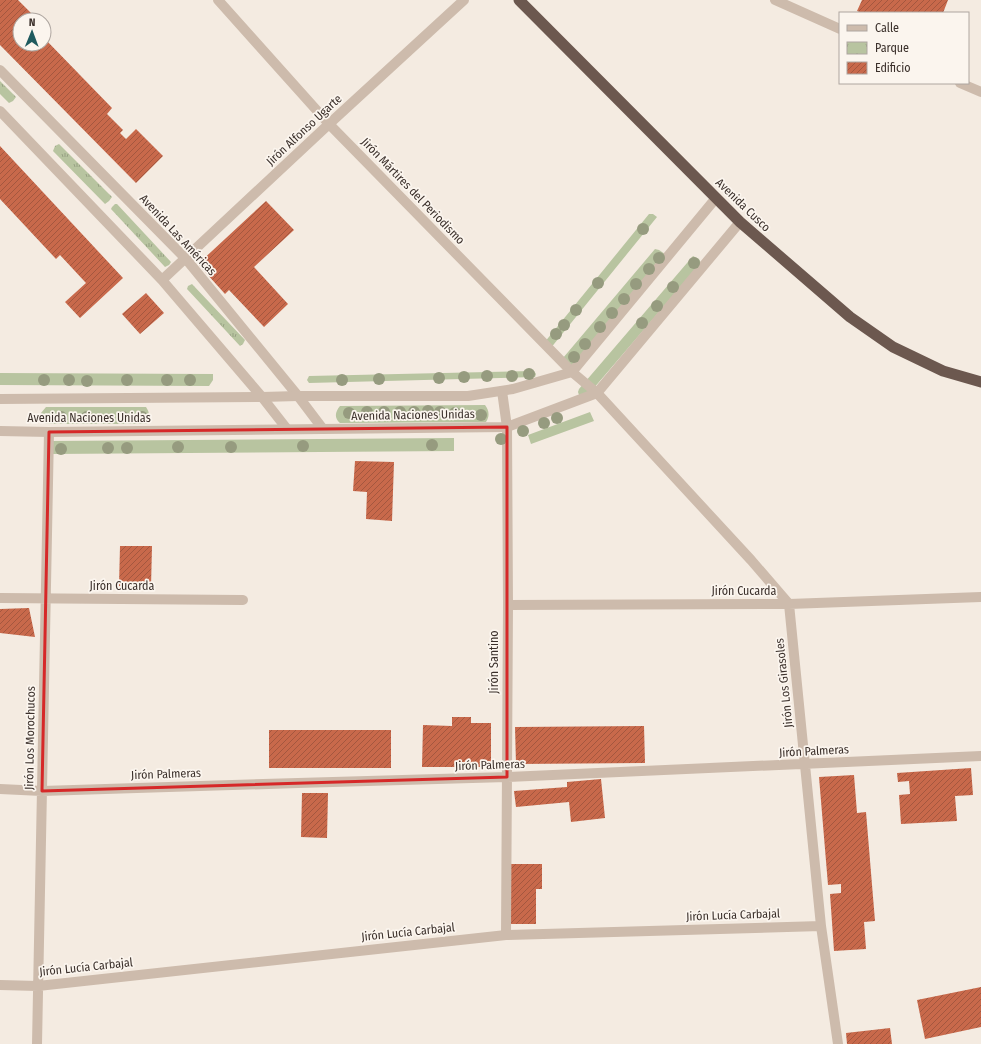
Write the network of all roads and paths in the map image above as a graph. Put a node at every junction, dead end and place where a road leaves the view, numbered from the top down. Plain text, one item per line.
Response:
1 (218, 0) edge
2 (464, 0) edge
3 (519, 0) edge
4 (775, 0) edge
5 (839, 29) edge
6 (0, 70) edge
7 (962, 84) edge
8 (981, 92) edge
9 (0, 111) edge
10 (329, 124) junction
11 (716, 198) junction
12 (740, 222) junction
13 (186, 259) junction
14 (162, 280) junction
15 (572, 372) junction
16 (981, 382) edge
17 (502, 390) junction
18 (596, 392) junction
19 (298, 396) junction
20 (262, 397) junction
21 (0, 399) edge
22 (507, 427) junction
23 (323, 429) junction
24 (287, 430) junction
25 (0, 431) edge
26 (49, 432) junction
27 (981, 597) edge
28 (0, 598) edge
29 (46, 598) junction
30 (243, 600) dead end
31 (789, 604) junction
32 (508, 605) junction
33 (981, 756) edge
34 (805, 764) junction
35 (507, 777) junction
36 (0, 790) edge
37 (42, 791) junction
38 (821, 926) junction
39 (506, 935) junction
40 (0, 984) edge
41 (38, 986) junction
42 (37, 1044) edge
43 (838, 1044) edge

1 - 10 street, Jirón Mártires del Periodismo
2 - 10 street, Jirón Alfonso Ugarte
3 - 11 highway, Avenida Cusco
4 - 5 street
6 - 13 street, Avenida Las Américas
7 - 8 street
9 - 14 street
10 - 13 street, Jirón Alfonso Ugarte
10 - 15 street, Jirón Mártires del Periodismo
11 - 12 highway, Avenida Cusco
11 - 15 street
12 - 16 highway, Avenida Cusco
12 - 18 street, Avenida Naciones Unidas
13 - 14 street, Jirón Alfonso Ugarte
13 - 19 street, Avenida Las Américas
14 - 20 street
15 - 17 street, Avenida Naciones Unidas
15 - 18 street, Jirón Mártires del Periodismo
17 - 19 street, Avenida Naciones Unidas
17 - 22 street, Jirón Santino
18 - 22 street, Avenida Naciones Unidas
18 - 31 street
19 - 20 street, Avenida Naciones Unidas
19 - 23 street, Avenida Las Américas
20 - 21 street, Avenida Naciones Unidas
20 - 24 street
22 - 23 street, Avenida Naciones Unidas
22 - 32 street, Jirón Santino
23 - 24 street, Avenida Naciones Unidas
24 - 26 street, Avenida Naciones Unidas
25 - 26 street, Avenida Naciones Unidas
26 - 29 street, Jirón Los Morochucos
27 - 31 street, Jirón Cucarda
28 - 29 street, Jirón Cucarda
29 - 30 street, Jirón Cucarda
29 - 37 street, Jirón Los Morochucos
31 - 32 street, Jirón Cucarda
31 - 34 street, Jirón Los Girasoles
32 - 35 street, Jirón Santino
33 - 34 street, Jirón Palmeras
34 - 35 street, Jirón Palmeras
34 - 38 street, Jirón Los Girasoles
35 - 37 street, Jirón Palmeras
35 - 39 street, Jirón Santino
36 - 37 street, Jirón Palmeras
37 - 41 street, Jirón Los Morochucos
38 - 39 street, Jirón Lucía Carbajal
38 - 43 street, Jirón Los Girasoles
39 - 41 street, Jirón Lucía Carbajal
40 - 41 street, Jirón Lucía Carbajal
41 - 42 street, Jirón Los Morochucos

